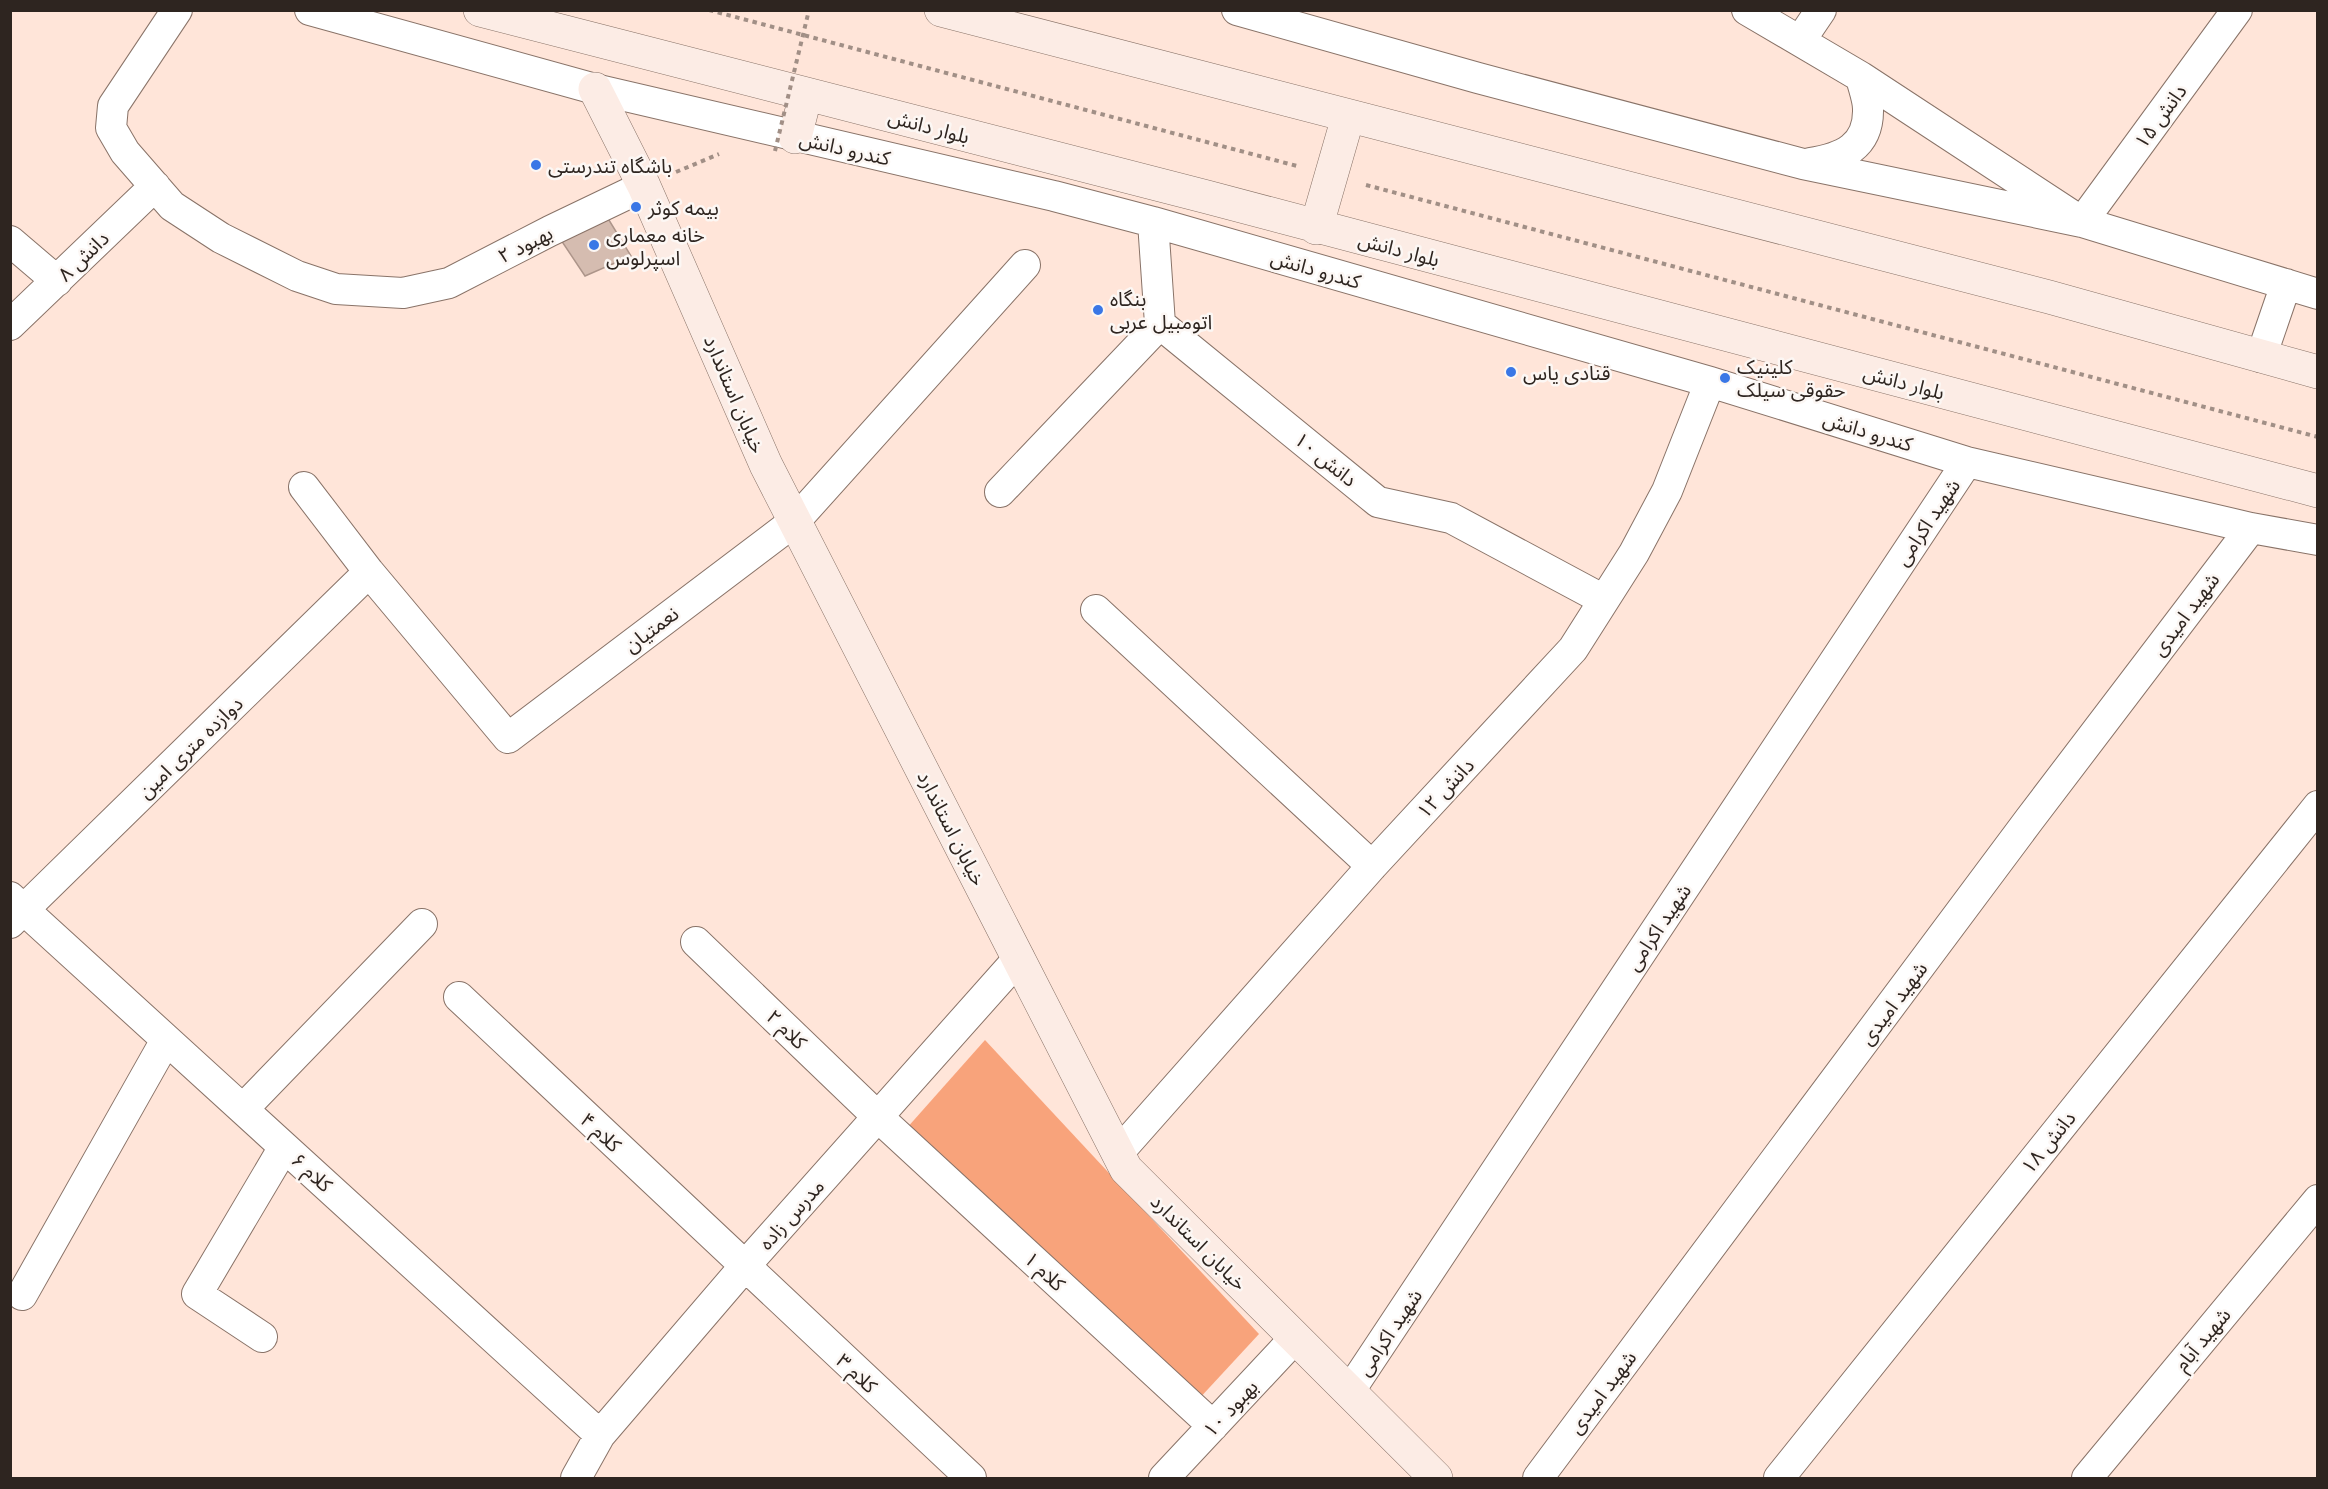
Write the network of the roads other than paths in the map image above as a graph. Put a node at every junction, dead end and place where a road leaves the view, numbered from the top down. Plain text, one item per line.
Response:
1 (177, 10) edge
2 (310, 10) edge
3 (480, 10) edge
4 (941, 10) edge
5 (1237, 10) edge
6 (1747, 10) edge
7 (1821, 10) edge
8 (2237, 10) edge
9 (1800, 41) junction
10 (1861, 77) junction
11 (595, 89) junction
12 (806, 93) junction
13 (1348, 117) junction
14 (785, 144) junction
15 (1803, 164) junction
16 (155, 186) junction
17 (644, 186) junction
18 (1153, 222) junction
19 (2082, 222) junction
20 (1316, 228) junction
21 (10, 241) edge
22 (1025, 265) dead end
23 (57, 280) junction
24 (2286, 284) junction
25 (2318, 294) edge
26 (1160, 324) junction
27 (10, 325) edge
28 (2260, 357) junction
29 (2318, 372) edge
30 (1710, 382) junction
31 (1967, 462) junction
32 (304, 487) dead end
33 (2318, 491) edge
34 (1000, 492) dead end
35 (795, 521) junction
36 (2251, 528) junction
37 (2318, 540) edge
38 (369, 572) junction
39 (1604, 600) junction
40 (1096, 609) dead end
41 (2318, 806) edge
42 (1372, 866) junction
43 (15, 910) edge
44 (422, 924) dead end
45 (696, 942) dead end
46 (1019, 958) junction
47 (459, 997) dead end
48 (166, 1040) junction
49 (243, 1109) junction
50 (878, 1117) junction
51 (284, 1147) junction
52 (1118, 1153) junction
53 (2318, 1200) edge
54 (744, 1267) junction
55 (22, 1295) dead end
56 (262, 1337) dead end
57 (1295, 1338) junction
58 (1349, 1392) junction
59 (1213, 1426) junction
60 (600, 1435) junction
61 (576, 1479) edge
62 (971, 1479) edge
63 (1164, 1479) edge
64 (1436, 1479) edge
65 (1538, 1479) edge
66 (1779, 1479) edge
67 (2087, 1479) edge

1 - 16 street, بهبود ۲
2 - 11 street, کندرو دانش
3 - 12 main road, بلوار دانش
4 - 13 main road
5 - 15 street
6 - 9 street
7 - 9 street
8 - 19 street, دانش ۱۵
9 - 10 street
10 - 15 street
10 - 19 street
11 - 14 street, کندرو دانش
11 - 17 main road, خیابان استاندارد
12 - 14 main road
12 - 20 main road, بلوار دانش
13 - 20 main road
13 - 28 main road
14 - 18 street, کندرو دانش
15 - 19 street
16 - 17 street, بهبود ۲
16 - 23 street, دانش ۸
17 - 35 main road, خیابان استاندارد
18 - 26 street
18 - 30 street, کندرو دانش
19 - 24 street
20 - 33 main road, بلوار دانش
21 - 23 street
22 - 35 street, نعمتیان
23 - 27 street, دانش ۸
24 - 25 street
24 - 28 street
26 - 34 street
26 - 39 street, دانش ۱۰
28 - 29 main road
30 - 31 street, کندرو دانش
30 - 39 street, دانش ۱۲
31 - 36 street, کندرو دانش
31 - 58 street, شهید اکرامی
32 - 38 street
35 - 38 street, نعمتیان
35 - 46 main road, خیابان استاندارد
36 - 37 street, کندرو دانش
36 - 65 street, شهید امیدی
38 - 43 street, دوازده متری امین
39 - 42 street, دانش ۱۲
40 - 42 street
41 - 66 street, دانش ۱۸
42 - 52 street, دانش ۱۲
43 - 48 street, کلام ۶
44 - 49 street
45 - 50 street, کلام ۲
46 - 50 street, مدرس زاده
46 - 52 main road, خیابان استاندارد
47 - 54 street, کلام ۴
48 - 49 street, کلام ۶
48 - 55 street
49 - 51 street, کلام ۶
50 - 54 street, مدرس زاده
50 - 59 street, کلام ۱
51 - 56 street
51 - 60 street, کلام ۶
52 - 57 main road, خیابان استاندارد
53 - 67 street, شهید آبام
54 - 60 street, مدرس زاده
54 - 62 street, کلام ۳
57 - 58 main road, خیابان استاندارد
57 - 59 street, بهبود ۱۰
58 - 64 main road, خیابان استاندارد
59 - 63 street, بهبود ۱۰
60 - 61 street, مدرس زاده

